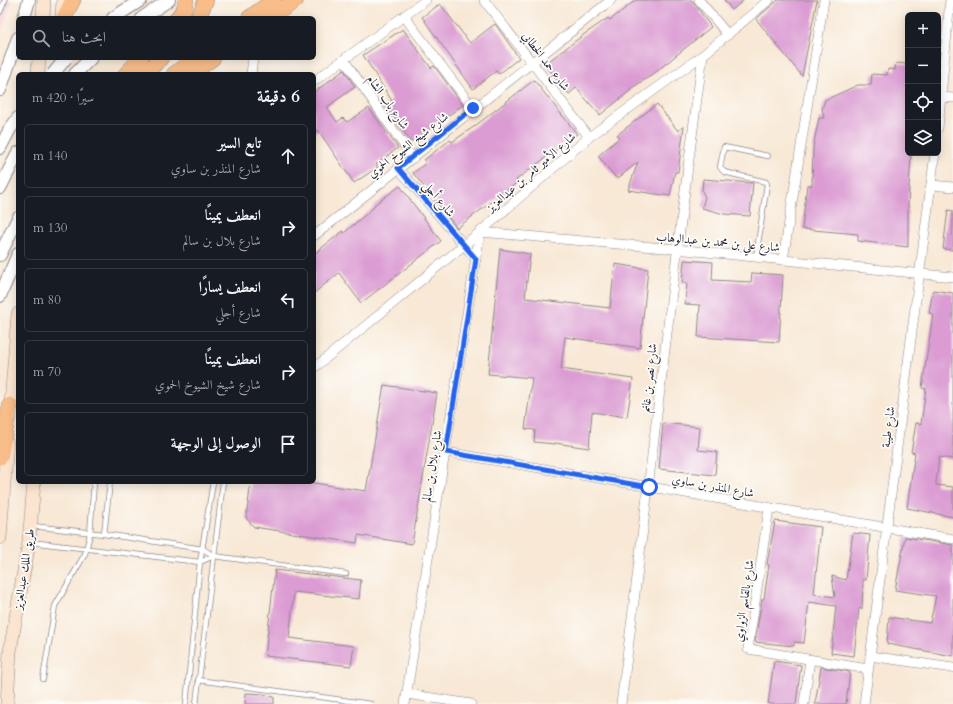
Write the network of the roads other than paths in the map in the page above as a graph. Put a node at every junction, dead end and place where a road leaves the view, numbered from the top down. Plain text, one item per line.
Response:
1 (4, 0) edge
2 (44, 0) edge
3 (63, 0) edge
4 (73, 0) edge
5 (141, 0) edge
6 (169, 0) edge
7 (186, 0) edge
8 (206, 0) edge
9 (274, 0) edge
10 (296, 0) edge
11 (426, 0) edge
12 (484, 0) edge
13 (611, 0) edge
14 (699, 0) edge
15 (769, 0) edge
16 (824, 0) edge
17 (950, 0) edge
18 (28, 2) edge
19 (0, 12) edge
20 (24, 16) edge
21 (42, 16) edge
22 (63, 16) edge
23 (64, 16) edge
24 (116, 16) edge
25 (145, 16) edge
26 (179, 16) edge
27 (199, 16) edge
28 (252, 16) edge
29 (273, 16) edge
30 (404, 16) junction
31 (728, 35) junction
32 (16, 44) edge
33 (703, 55) junction
34 (39, 60) edge
35 (60, 60) edge
36 (64, 60) edge
37 (89, 60) edge
38 (139, 60) edge
39 (159, 60) edge
40 (192, 60) edge
41 (210, 60) edge
42 (253, 60) edge
43 (344, 60) junction
44 (532, 63) junction
45 (38, 72) edge
46 (55, 72) edge
47 (59, 72) edge
48 (77, 72) edge
49 (128, 72) edge
50 (147, 72) edge
51 (177, 72) edge
52 (194, 72) edge
53 (251, 72) edge
54 (316, 80) edge
55 (0, 90) edge
56 (942, 97) junction
57 (953, 98) edge
58 (473, 108) junction
59 (939, 120) edge
60 (16, 121) edge
61 (589, 137) junction
62 (0, 148) edge
63 (768, 156) dead end
64 (935, 156) edge
65 (16, 157) edge
66 (413, 158) junction
67 (398, 168) junction
68 (931, 185) junction
69 (953, 187) edge
70 (0, 188) edge
71 (16, 222) edge
72 (480, 232) junction
73 (316, 234) edge
74 (463, 245) junction
75 (676, 249) junction
76 (0, 255) edge
77 (756, 257) junction
78 (16, 259) edge
79 (476, 259) junction
80 (782, 260) junction
81 (919, 274) junction
82 (953, 277) edge
83 (0, 296) edge
84 (16, 337) edge
85 (316, 366) edge
86 (10, 405) junction
87 (446, 452) junction
88 (0, 457) edge
89 (34, 484) edge
90 (94, 484) edge
91 (110, 484) edge
92 (213, 484) edge
93 (223, 484) edge
94 (649, 487) junction
95 (769, 508) junction
96 (31, 526) junction
97 (887, 529) junction
98 (90, 534) junction
99 (104, 534) junction
100 (0, 538) edge
101 (953, 539) edge
102 (29, 542) junction
103 (86, 550) junction
104 (203, 550) junction
105 (214, 556) junction
106 (200, 562) junction
107 (346, 574) dead end
108 (870, 656) junction
109 (810, 660) junction
110 (953, 668) edge
111 (868, 669) junction
112 (43, 679) dead end
113 (198, 680) junction
114 (407, 694) junction
115 (7, 704) edge
116 (186, 704) edge
117 (196, 704) edge
118 (371, 704) edge
119 (405, 704) edge
120 (471, 704) edge
121 (621, 704) edge
122 (804, 704) edge
123 (864, 704) edge

1 - 19 lane
2 - 21 main road
3 - 22 main road
4 - 23 main road
5 - 24 street
6 - 25 street
7 - 26 main road
8 - 27 main road
9 - 28 main road
10 - 29 main road
11 - 30 street
12 - 44 street, شارع حمد الخطابي
13 - 44 street, شارع شيخ الشيوخ الحموي
14 - 31 street
15 - 31 street, شارع الأمير ثامر بن عبدالعزيز
16 - 80 street
17 - 56 street
18 - 20 street
30 - 43 street
30 - 58 street
31 - 33 street, شارع الأمير ثامر بن عبدالعزيز
32 - 55 street
33 - 61 street, شارع الأمير ثامر بن عبدالعزيز
33 - 75 street, شارع نصر بن غانم
34 - 45 main road
35 - 47 main road
36 - 46 street, bridge
37 - 48 street
38 - 49 main road
39 - 50 main road
40 - 51 main road
41 - 52 main road
42 - 53 street
43 - 54 street
43 - 66 street, شارع باب الشام
44 - 58 street, شارع شيخ الشيوخ الحموي
44 - 61 street, شارع حمد الخطابي
56 - 57 street
56 - 59 street
58 - 66 street, شارع شيخ الشيوخ الحموي
60 - 62 street
61 - 72 street, شارع الأمير ثامر بن عبدالعزيز
63 - 77 lane
64 - 68 street, شارع طيبة
65 - 70 street
66 - 67 street, شارع شيخ الشيوخ الحموي
67 - 73 street, شارع شيخ الشيوخ الحموي
67 - 74 street, شارع أجلي
68 - 69 street
68 - 81 street, شارع طيبة
71 - 76 street
72 - 74 street, شارع الأمير ثامر بن عبدالعزيز
72 - 75 street, شارع علي بن محمد بن عبدالوهاب
72 - 79 street, شارع بلال بن سالم
74 - 79 street, شارع أجلي
74 - 85 street, شارع الأمير ثامر بن عبدالعزيز
75 - 77 street, شارع علي بن محمد بن عبدالوهاب
75 - 94 street, شارع نصر بن غانم
77 - 80 street, شارع علي بن محمد بن عبدالوهاب
78 - 83 street
79 - 87 street, شارع بلال بن سالم
80 - 81 street, شارع علي بن محمد بن عبدالوهاب
81 - 82 street, شارع علي بن محمد بن عبدالوهاب
81 - 97 street, شارع طيبة
84 - 86 main road
86 - 88 main road
86 - 100 main road
87 - 94 street, شارع المنذر بن ساوي
87 - 114 street, شارع بلال بن سالم
89 - 96 main road, طريق الملك عبدالعزيز
90 - 98 lane
91 - 99 lane
92 - 104 lane
93 - 105 lane
94 - 95 street, شارع المنذر بن ساوي
94 - 121 street, شارع نصر بن غانم
95 - 97 street, شارع المنذر بن ساوي
95 - 109 street, شارع بالقاسم الزواوي
96 - 98 lane
96 - 102 main road, طريق الملك عبدالعزيز
97 - 101 street, شارع المنذر بن ساوي
97 - 108 street, شارع طيبة
98 - 99 lane
98 - 103 lane
99 - 104 lane
102 - 103 lane
102 - 115 main road, طريق الملك عبدالعزيز
103 - 106 lane
103 - 112 lane
104 - 105 lane
104 - 106 lane
105 - 106 lane
105 - 107 lane
105 - 113 lane
106 - 116 lane
108 - 110 street
108 - 111 street, شارع طيبة
109 - 111 street, شارع بالقاسم الزواوي
109 - 122 street
111 - 123 street, شارع طيبة
113 - 117 lane
113 - 118 lane
114 - 119 street, شارع بلال بن سالم
114 - 120 street

